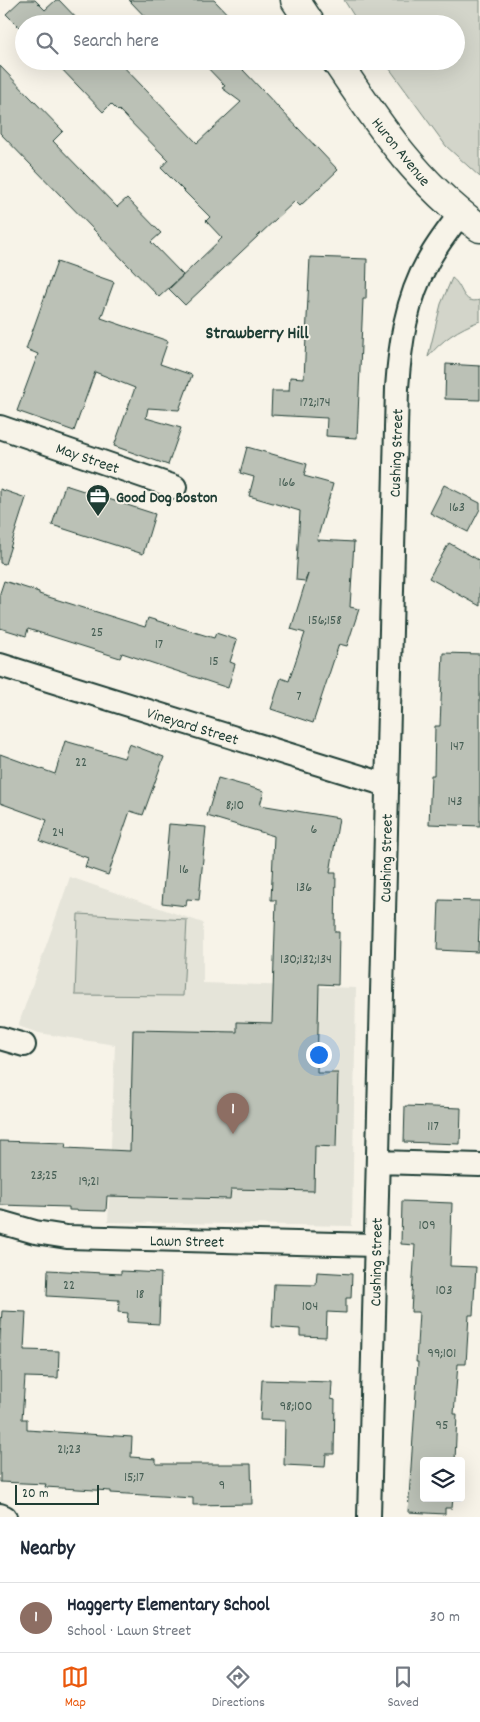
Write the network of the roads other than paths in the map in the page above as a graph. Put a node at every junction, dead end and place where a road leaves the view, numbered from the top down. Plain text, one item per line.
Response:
1 (296, 0) edge
2 (305, 15) edge
3 (342, 70) edge
4 (470, 220) edge
5 (0, 427) edge
6 (175, 487) dead end
7 (0, 665) edge
8 (387, 785) junction
9 (0, 1038) edge
10 (24, 1045) dead end
11 (378, 1162) junction
12 (480, 1164) edge
13 (0, 1222) edge
14 (376, 1245) junction
15 (0, 1514) edge
16 (5, 1517) edge
17 (369, 1517) edge

1 - 2 street
3 - 4 street, Huron Avenue
4 - 8 street, Cushing Street
5 - 6 street, May Street
7 - 8 street, Vineyard Street
8 - 11 street, Cushing Street
9 - 10 street
11 - 12 street
11 - 14 street, Cushing Street
13 - 14 street, Lawn Street
14 - 17 street, Cushing Street
15 - 16 street

